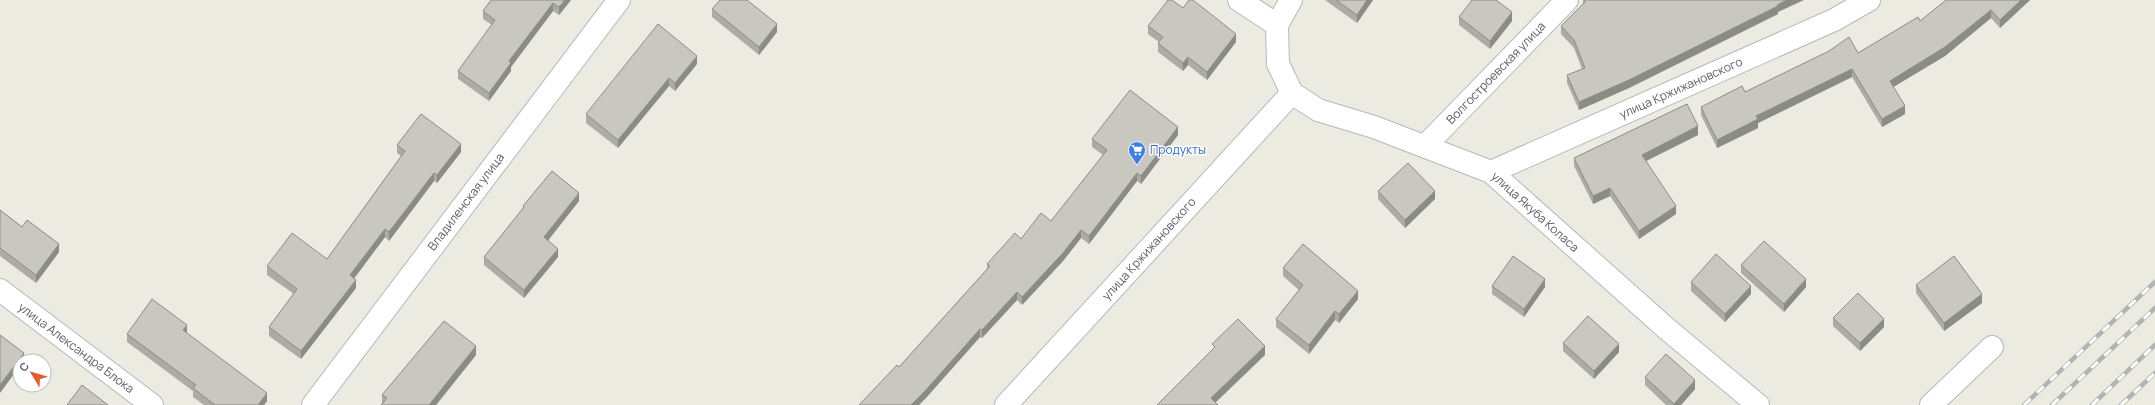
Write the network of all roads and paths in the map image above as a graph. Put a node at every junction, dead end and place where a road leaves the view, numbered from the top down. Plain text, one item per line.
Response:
1 (619, 0) edge
2 (1238, 0) edge
3 (1291, 0) edge
4 (1567, 0) edge
5 (1869, 0) edge
6 (1277, 25) junction
7 (1292, 93) junction
8 (1425, 146) junction
9 (1492, 172) junction
10 (0, 290) edge
11 (1992, 347) dead end
12 (152, 405) edge
13 (313, 405) edge
14 (1006, 405) edge
15 (1758, 405) edge
16 (1931, 405) edge

1 - 13 street, Владиленская улица
2 - 6 street
3 - 6 street
4 - 8 street, Волгостроевская улица
5 - 9 street, улица Кржижановского
6 - 7 street
7 - 8 street, улица Якуба Коласа
7 - 14 street, улица Кржижановского
8 - 9 street, улица Якуба Коласа
9 - 15 street, улица Якуба Коласа
10 - 12 street, улица Александра Блока
11 - 16 street

